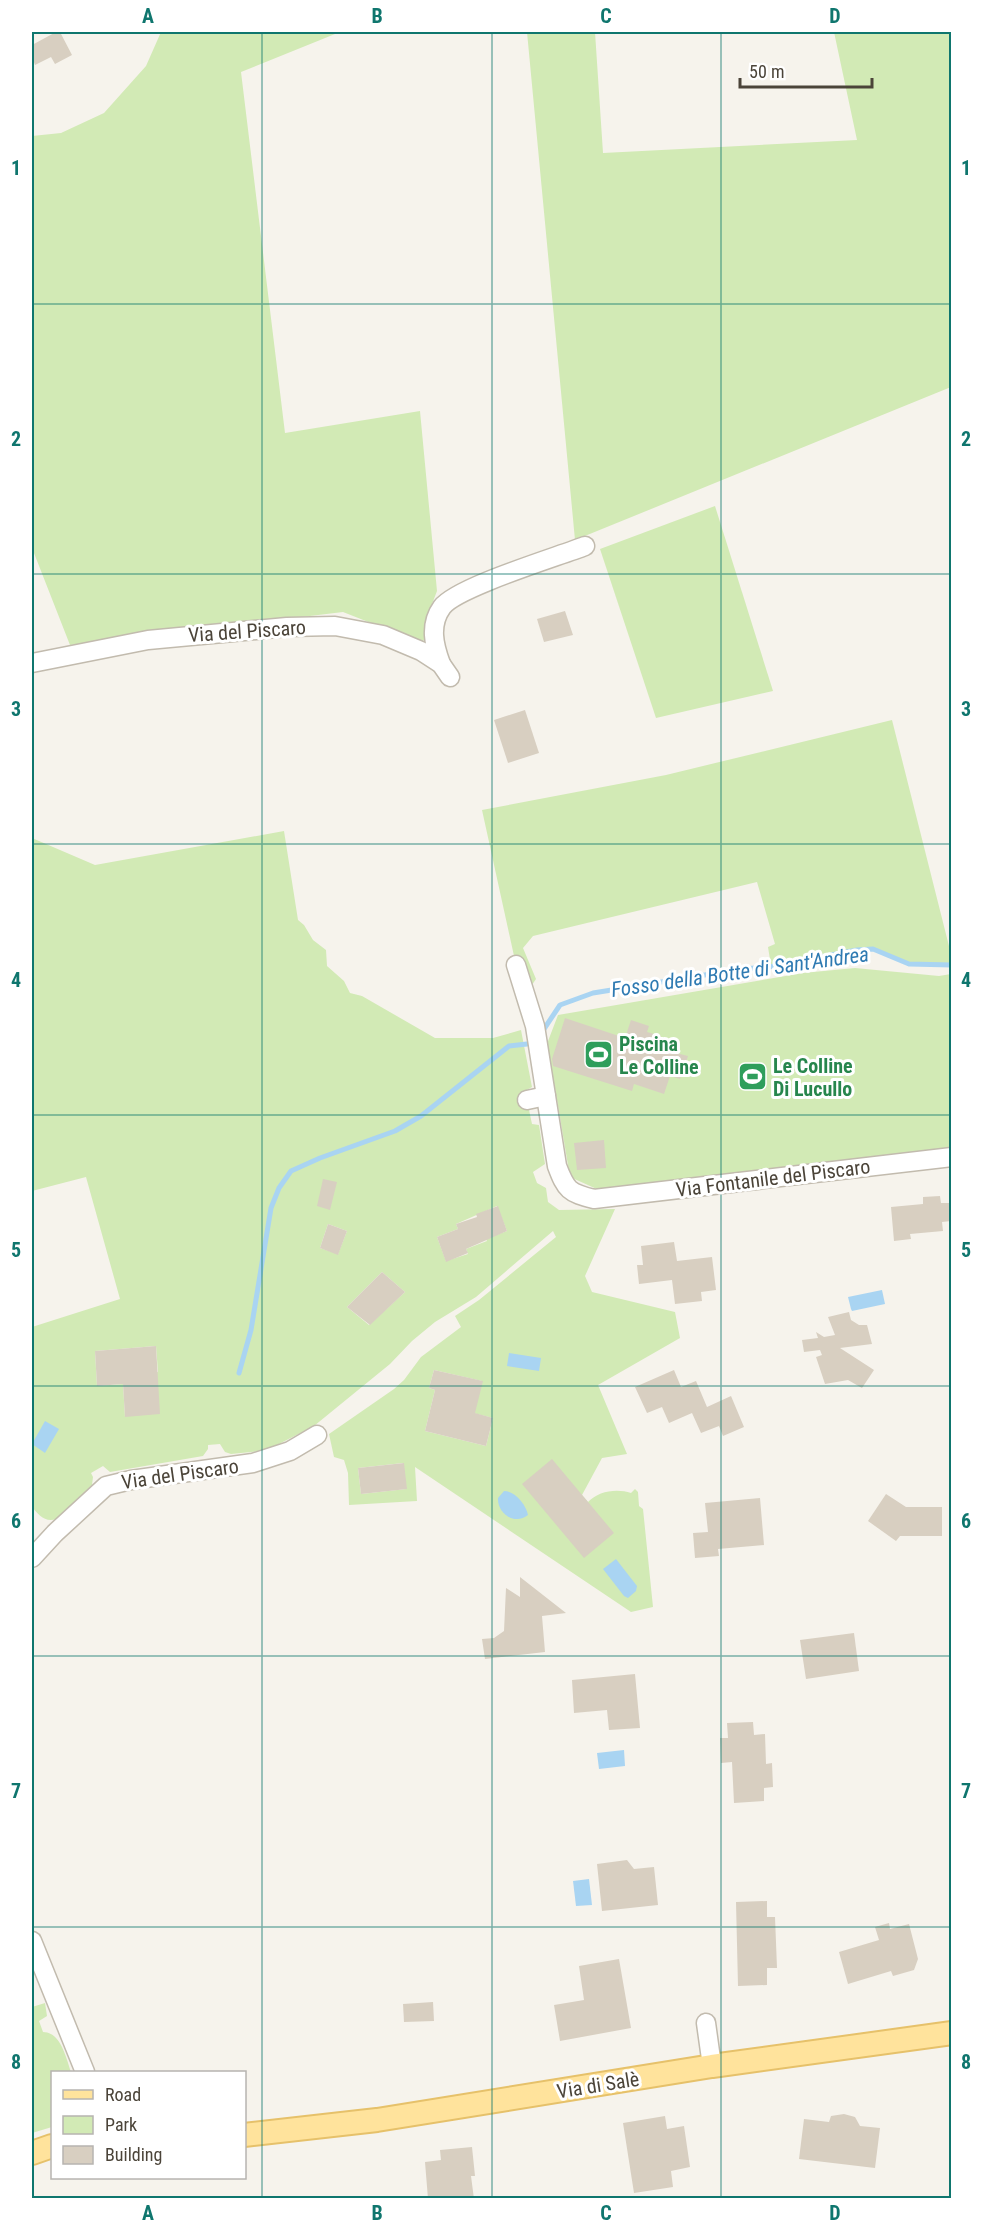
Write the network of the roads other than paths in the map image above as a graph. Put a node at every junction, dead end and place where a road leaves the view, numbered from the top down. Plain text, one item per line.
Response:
1 (585, 546) dead end
2 (32, 663) edge
3 (516, 965) dead end
4 (536, 979) dead end
5 (525, 995) junction
6 (546, 1096) junction
7 (527, 1100) dead end
8 (951, 1157) edge
9 (317, 1435) dead end
10 (32, 1558) edge
11 (32, 1941) edge
12 (706, 2023) dead end
13 (951, 2033) edge
14 (712, 2066) junction
15 (84, 2071) edge
16 (246, 2135) edge
17 (51, 2146) edge
18 (32, 2153) edge

1 - 2 street, Via del Piscaro
3 - 5 street
4 - 5 street
5 - 6 street
6 - 7 street
6 - 8 street, Via Fontanile del Piscaro
9 - 10 street, Via del Piscaro
11 - 15 street
12 - 14 street
13 - 14 main road, Via di Salè
14 - 16 main road, Via di Salè
17 - 18 main road

